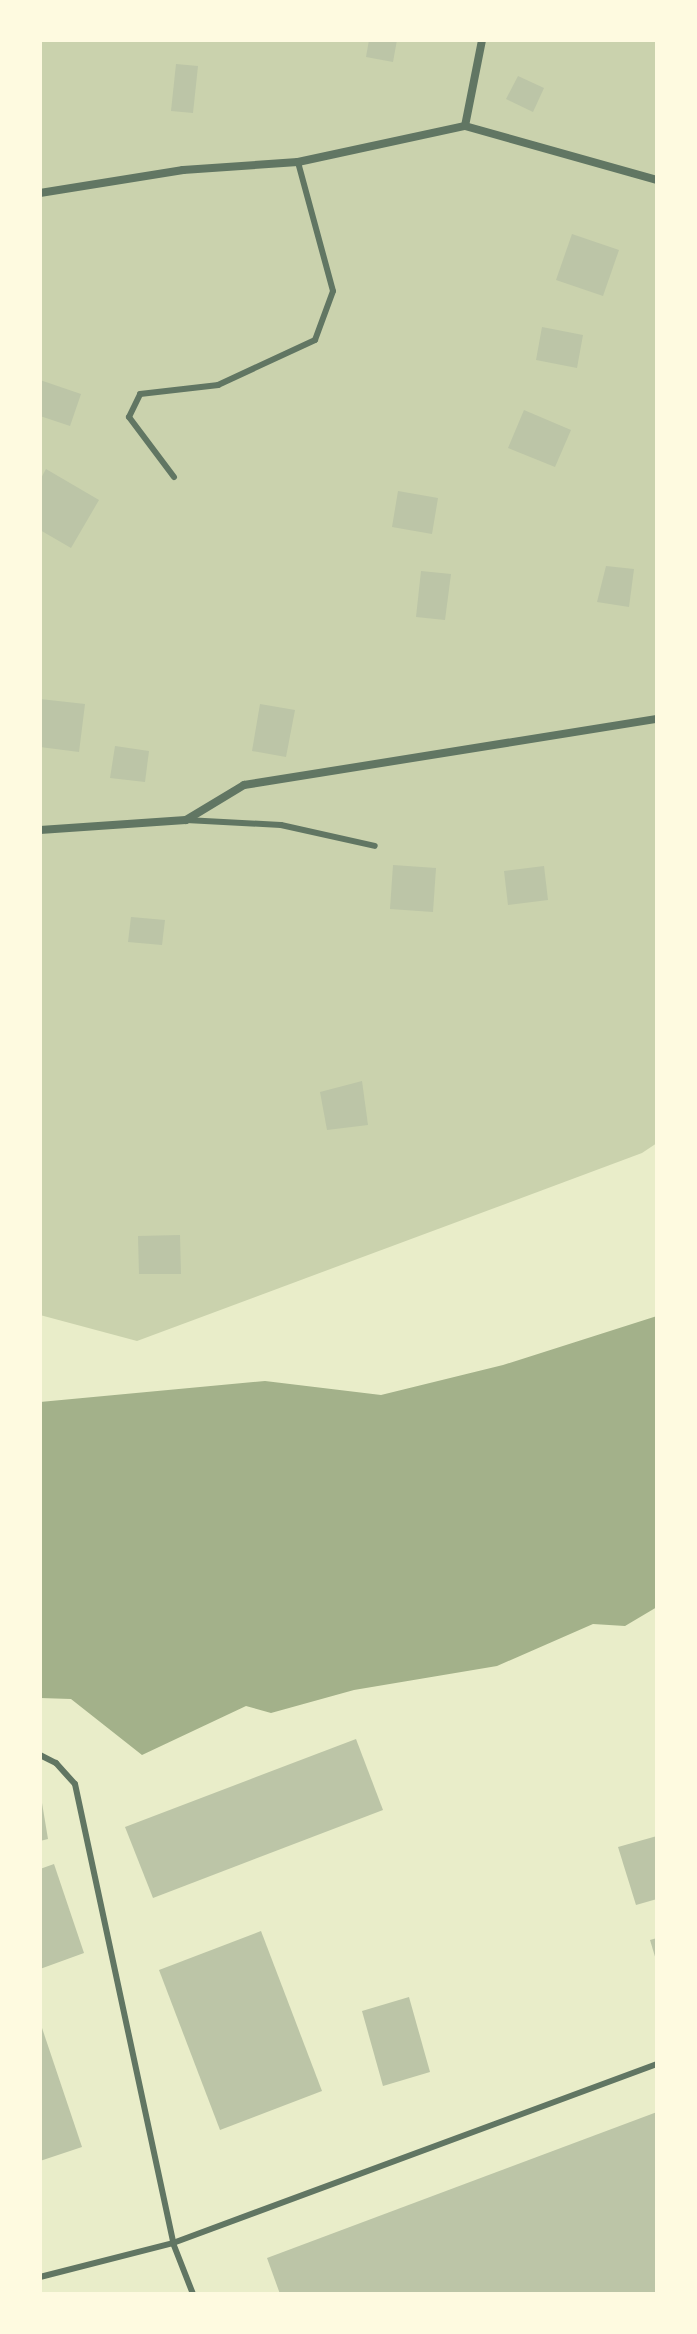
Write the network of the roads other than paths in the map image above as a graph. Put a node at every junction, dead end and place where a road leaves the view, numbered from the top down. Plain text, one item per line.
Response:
1 (482, 40) edge
2 (465, 126) junction
3 (298, 162) junction
4 (657, 180) edge
5 (40, 193) edge
6 (174, 477) dead end
7 (657, 719) edge
8 (186, 820) junction
9 (40, 830) edge
10 (375, 846) dead end
11 (40, 1755) edge
12 (657, 2064) edge
13 (173, 2243) junction
14 (40, 2277) edge
15 (193, 2294) edge

1 - 2 street
2 - 3 street
2 - 4 street
3 - 5 street
3 - 6 lane
7 - 8 street
8 - 9 street
8 - 10 lane
11 - 13 lane
12 - 13 lane
13 - 14 lane
13 - 15 lane

